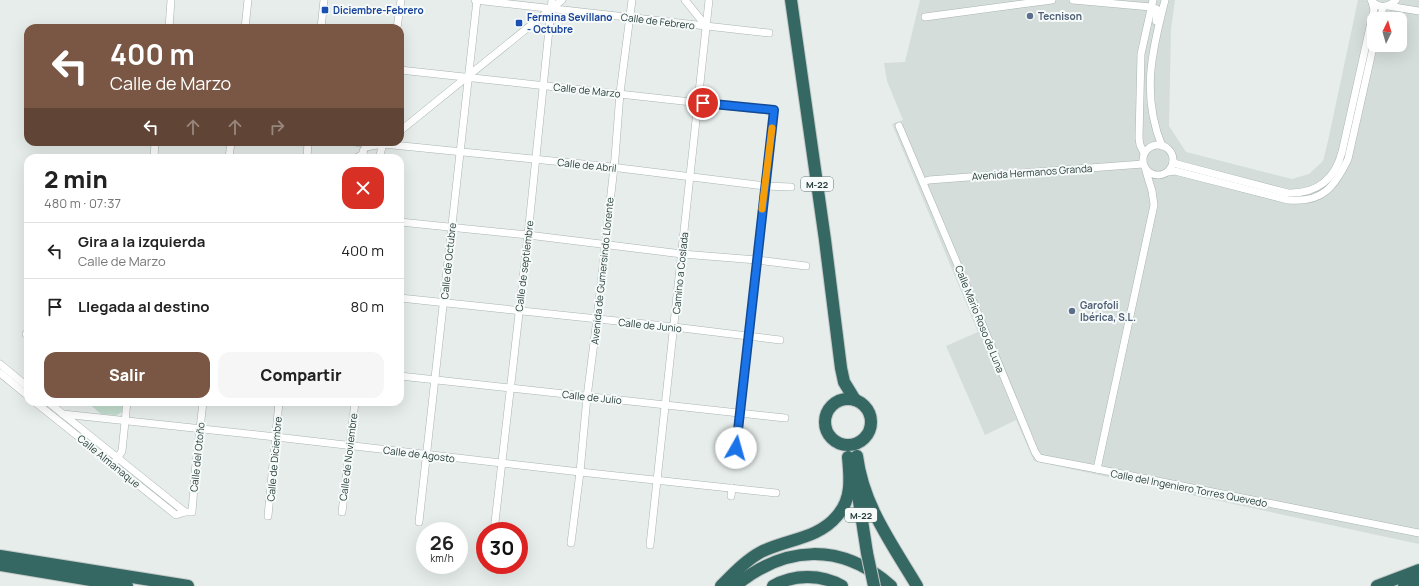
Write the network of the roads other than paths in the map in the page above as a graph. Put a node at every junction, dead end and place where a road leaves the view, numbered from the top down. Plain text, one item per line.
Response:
1 (171, 0) edge
2 (248, 0) edge
3 (324, 0) edge
4 (401, 0) edge
5 (476, 0) edge
6 (552, 0) edge
7 (562, 0) edge
8 (632, 0) edge
9 (685, 0) edge
10 (709, 0) edge
11 (791, 0) edge
12 (1052, 0) edge
13 (1073, 0) edge
14 (1164, 0) edge
15 (1396, 0) edge
16 (1371, 1) edge
17 (997, 4) edge
18 (1152, 4) edge
19 (1386, 6) junction
20 (551, 9) junction
21 (1383, 12) edge
22 (1419, 12) edge
23 (925, 17) dead end
24 (630, 18) junction
25 (169, 24) edge
26 (245, 24) edge
27 (321, 24) edge
28 (398, 24) edge
29 (706, 26) junction
30 (769, 33) dead end
31 (1156, 33) junction
32 (1372, 52) edge
33 (404, 70) edge
34 (468, 77) junction
35 (544, 85) junction
36 (620, 93) junction
37 (698, 102) junction
38 (899, 126) dead end
39 (404, 128) edge
40 (404, 145) edge
41 (368, 146) edge
42 (373, 146) edge
43 (1162, 146) junction
44 (460, 152) junction
45 (1144, 153) junction
46 (363, 154) edge
47 (380, 154) edge
48 (536, 159) junction
49 (1173, 162) junction
50 (1143, 164) junction
51 (613, 167) junction
52 (1146, 171) junction
53 (1168, 172) junction
54 (1160, 176) junction
55 (690, 177) junction
56 (923, 182) junction
57 (765, 186) junction
58 (791, 187) dead end
59 (1152, 191) junction
60 (404, 222) edge
61 (452, 226) junction
62 (528, 235) junction
63 (605, 244) junction
64 (682, 254) junction
65 (757, 260) junction
66 (806, 266) dead end
67 (404, 298) edge
68 (444, 303) junction
69 (519, 310) junction
70 (597, 319) junction
71 (674, 327) junction
72 (749, 336) junction
73 (780, 340) dead end
74 (0, 364) edge
75 (841, 368) junction
76 (0, 373) edge
77 (404, 376) edge
78 (436, 380) junction
79 (24, 384) edge
80 (510, 388) junction
81 (24, 393) edge
82 (587, 397) junction
83 (855, 400) junction
84 (834, 404) junction
85 (664, 405) junction
86 (40, 406) edge
87 (53, 406) edge
88 (127, 406) edge
89 (203, 406) edge
90 (279, 406) edge
91 (355, 406) edge
92 (740, 413) junction
93 (63, 414) junction
94 (785, 418) dead end
95 (125, 421) junction
96 (200, 429) junction
97 (276, 436) junction
98 (861, 441) junction
99 (839, 443) junction
100 (350, 446) junction
101 (736, 448) dead end
102 (426, 454) junction
103 (853, 456) junction
104 (116, 461) junction
105 (501, 463) junction
106 (1097, 469) junction
107 (580, 472) junction
108 (657, 480) junction
109 (732, 488) junction
110 (776, 493) dead end
111 (731, 496) dead end
112 (342, 512) dead end
113 (268, 516) dead end
114 (419, 522) dead end
115 (495, 522) edge
116 (1419, 533) edge
117 (571, 543) dead end
118 (650, 545) dead end
119 (0, 552) edge
120 (0, 556) edge
121 (0, 565) edge
122 (58, 565) junction
123 (1419, 570) edge
124 (1419, 580) edge
125 (127, 586) edge
126 (188, 586) edge
127 (721, 586) edge
128 (735, 586) edge
129 (773, 586) edge
130 (842, 586) edge
131 (874, 586) edge
132 (891, 586) edge
133 (917, 586) edge
134 (1377, 586) edge
135 (1404, 586) edge

1 - 25 street
2 - 26 street
3 - 27 street
4 - 28 street
5 - 20 street, Calle de Febrero
5 - 34 street, Calle de Octubre
6 - 20 street, Calle de septiembre
7 - 20 street
8 - 24 street, Avenida de Gumersindo Llorente
9 - 29 street
10 - 29 street, Camino a Coslada
11 - 75 highway, M-22
12 - 17 street
13 - 18 street
14 - 31 street
15 - 19 street
16 - 19 street
16 - 49 street
17 - 23 street
18 - 31 street
18 - 45 street
19 - 21 street
19 - 22 street
20 - 24 street, Calle de Febrero
20 - 34 street
20 - 35 street, Calle de septiembre
24 - 29 street, Calle de Febrero
24 - 36 street, Avenida de Gumersindo Llorente
29 - 30 street, Calle de Febrero
29 - 37 street, Camino a Coslada
31 - 43 street
32 - 53 street
33 - 34 street, Calle de Marzo
34 - 35 street, Calle de Marzo
34 - 39 street
34 - 44 street, Calle de Octubre
35 - 36 street, Calle de Marzo
35 - 48 street, Calle de septiembre
36 - 37 street, Calle de Marzo
36 - 51 street, Avenida de Gumersindo Llorente
37 - 55 street, Camino a Coslada
37 - 57 street, Calle de Marzo
38 - 56 street, Calle Mario Roso de Luna
40 - 44 street, Calle de Abril
41 - 46 street
42 - 47 street
43 - 45 street
43 - 49 street
44 - 48 street, Calle de Abril
44 - 61 street, Calle de Octubre
45 - 50 street
48 - 51 street, Calle de Abril
48 - 62 street, Calle de septiembre
49 - 53 street
50 - 52 street
50 - 56 street, Avenida Hermanos Granda
51 - 55 street, Calle de Abril
51 - 63 street, Avenida de Gumersindo Llorente
52 - 54 street
52 - 59 street, Calle del Ingeniero Torres Quevedo
53 - 54 street
54 - 59 street
55 - 57 street, Calle de Abril
55 - 64 street, Camino a Coslada
56 - 106 street, Calle Mario Roso de Luna
57 - 58 street, Calle de Abril
57 - 65 street
59 - 106 street, Calle del Ingeniero Torres Quevedo
60 - 61 street
61 - 62 street
61 - 68 street, Calle de Octubre
62 - 63 street
62 - 69 street, Calle de septiembre
63 - 64 street
63 - 70 street, Avenida de Gumersindo Llorente
64 - 65 street
64 - 71 street, Camino a Coslada
65 - 66 street
65 - 72 street
67 - 68 street, Calle de Junio
68 - 69 street, Calle de Junio
68 - 78 street, Calle de Octubre
69 - 70 street, Calle de Junio
69 - 80 street, Calle de septiembre
70 - 71 street, Calle de Junio
70 - 82 street, Avenida de Gumersindo Llorente
71 - 72 street, Calle de Junio
71 - 85 street, Camino a Coslada
72 - 73 street, Calle de Junio
72 - 92 street
74 - 79 street
75 - 83 highway, M-22
75 - 84 highway, M-22
76 - 81 street
77 - 78 street, Calle de Julio
78 - 80 street, Calle de Julio
78 - 102 street, Calle de Octubre
80 - 82 street, Calle de Julio
80 - 105 street, Calle de septiembre
82 - 85 street, Calle de Julio
82 - 107 street, Avenida de Gumersindo Llorente
83 - 84 highway
83 - 98 highway, M-22
84 - 99 highway, M-22
85 - 92 street, Calle de Julio
85 - 108 street, Camino a Coslada
86 - 104 street, Calle Almanaque
87 - 93 street
88 - 95 street
89 - 96 street, Calle del Otoño
90 - 97 street, Calle de Diciembre
91 - 100 street, Calle de Noviembre
92 - 94 street, Calle de Julio
92 - 101 street
93 - 95 street, Calle de Agosto
93 - 104 street
95 - 96 street, Calle de Agosto
95 - 104 street
96 - 97 street, Calle de Agosto
96 - 104 street, Calle del Otoño
97 - 100 street, Calle de Agosto
97 - 113 street, Calle de Diciembre
98 - 99 highway
98 - 103 highway, M-22
99 - 103 highway, M-22
100 - 102 street, Calle de Agosto
100 - 112 street, Calle de Noviembre
102 - 105 street, Calle de Agosto
102 - 114 street, Calle de Octubre
103 - 127 highway
103 - 131 highway, M-22, bridge
103 - 133 highway
105 - 107 street, Calle de Agosto
105 - 115 street, Calle de septiembre
106 - 116 street, Calle del Ingeniero Torres Quevedo
107 - 108 street, Calle de Agosto
107 - 117 street, Avenida de Gumersindo Llorente
108 - 109 street, Calle de Agosto
108 - 118 street, Camino a Coslada
109 - 110 street, Calle de Agosto
109 - 111 street
119 - 122 highway
120 - 122 highway
121 - 125 highway
122 - 126 highway
123 - 134 highway
124 - 135 highway
128 - 132 highway
129 - 130 highway

